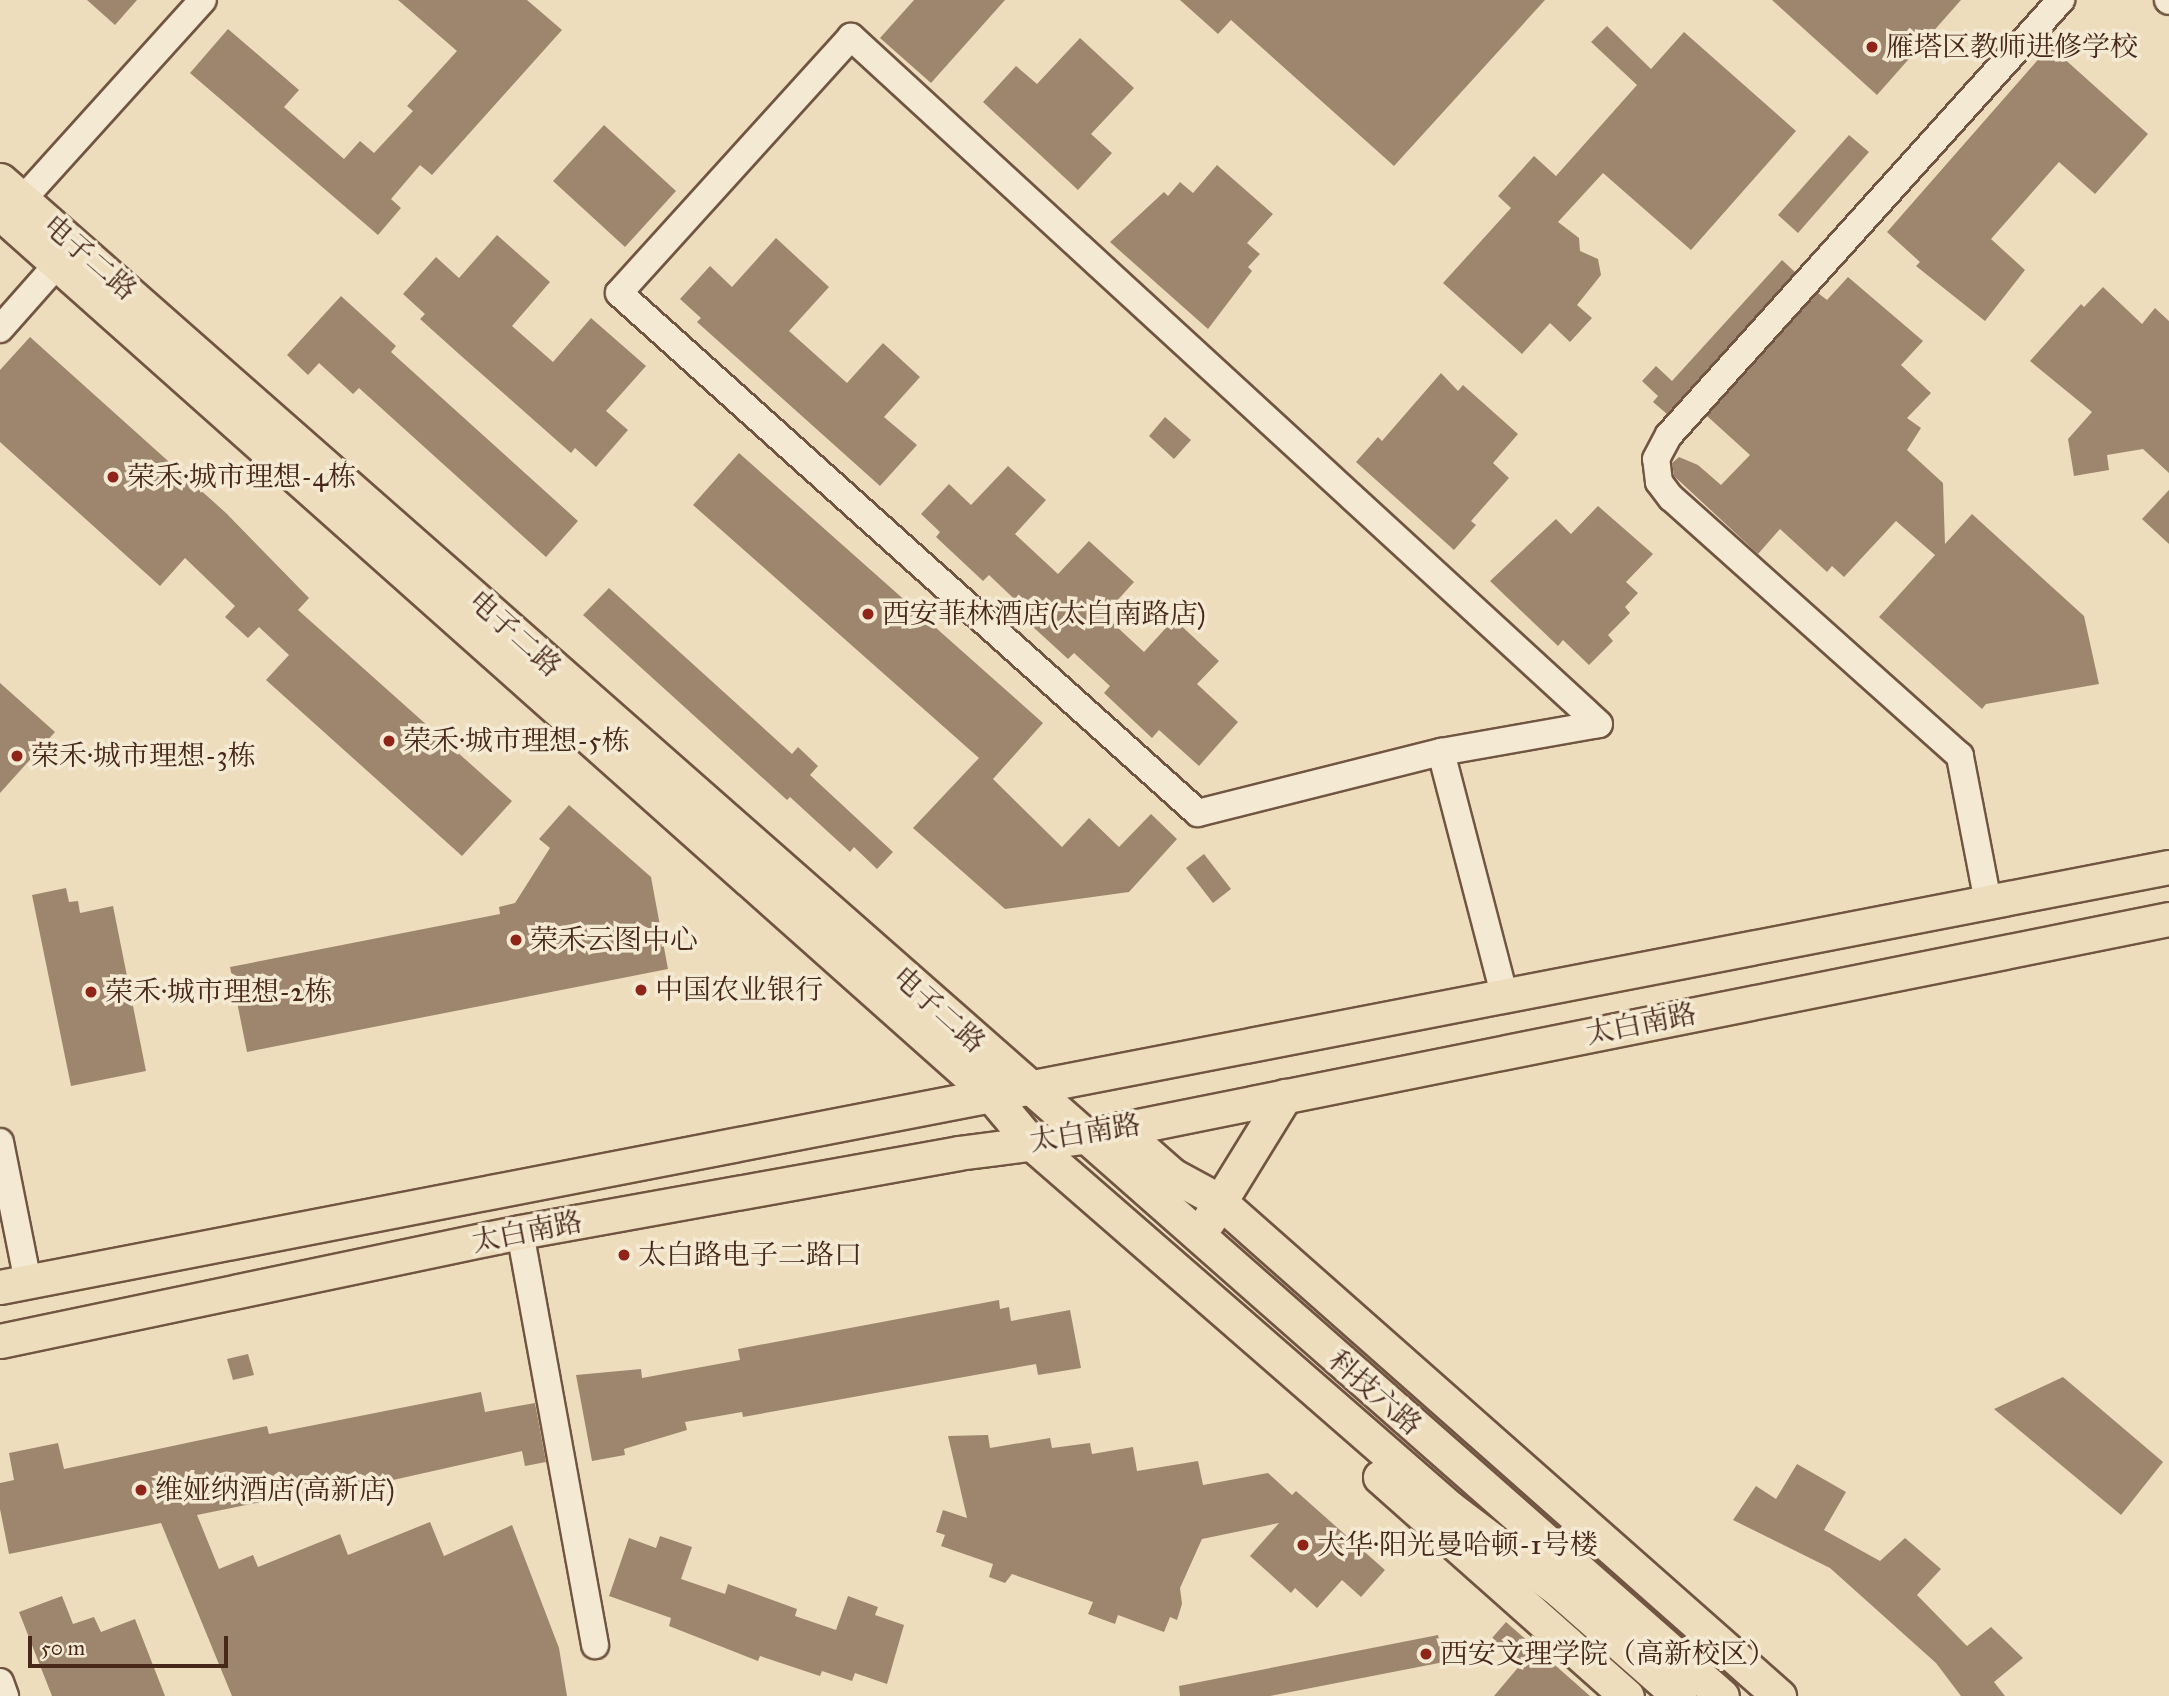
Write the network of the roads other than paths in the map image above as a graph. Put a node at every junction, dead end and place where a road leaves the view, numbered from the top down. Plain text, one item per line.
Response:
1 (203, 0) edge
2 (2061, 0) edge
3 (8, 197) edge
4 (67, 254) junction
5 (0, 329) edge
6 (1441, 752) junction
7 (2169, 867) edge
8 (1988, 902) junction
9 (2169, 919) edge
10 (1505, 997) junction
11 (1028, 1089) junction
12 (991, 1095) junction
13 (1285, 1096) junction
14 (1120, 1129) junction
15 (1083, 1137) junction
16 (0, 1142) edge
17 (1018, 1144) junction
18 (1217, 1200) junction
19 (520, 1232) junction
20 (1200, 1239) junction
21 (14, 1285) edge
22 (0, 1341) edge
23 (595, 1645) dead end
24 (0, 1682) edge
25 (5, 1696) edge
26 (1628, 1696) edge
27 (1679, 1696) edge
28 (1722, 1696) edge
29 (1779, 1696) edge

1 - 3 street
2 - 8 street
3 - 4 main road, 电子二路
4 - 5 street
4 - 11 main road, 电子二路
4 - 12 main road, 电子二路
6 - 6 street
6 - 10 street
7 - 8 main road, 太白南路
8 - 10 main road, 太白南路
9 - 13 main road, 太白南路
10 - 11 main road, 太白南路
11 - 12 main road, 太白南路
11 - 15 main road, 科技六路
12 - 17 main road, 科技六路
12 - 21 main road, 太白南路
13 - 14 main road, 太白南路
13 - 18 main road
14 - 15 main road, 太白南路
14 - 18 main road
15 - 17 main road, 太白南路
15 - 20 main road, 科技六路
16 - 21 street
17 - 19 main road, 太白南路
17 - 26 main road
17 - 27 main road, 科技六路
18 - 20 main road
18 - 29 main road
19 - 22 main road, 太白南路
19 - 23 street
20 - 28 main road, 科技六路
24 - 25 street

